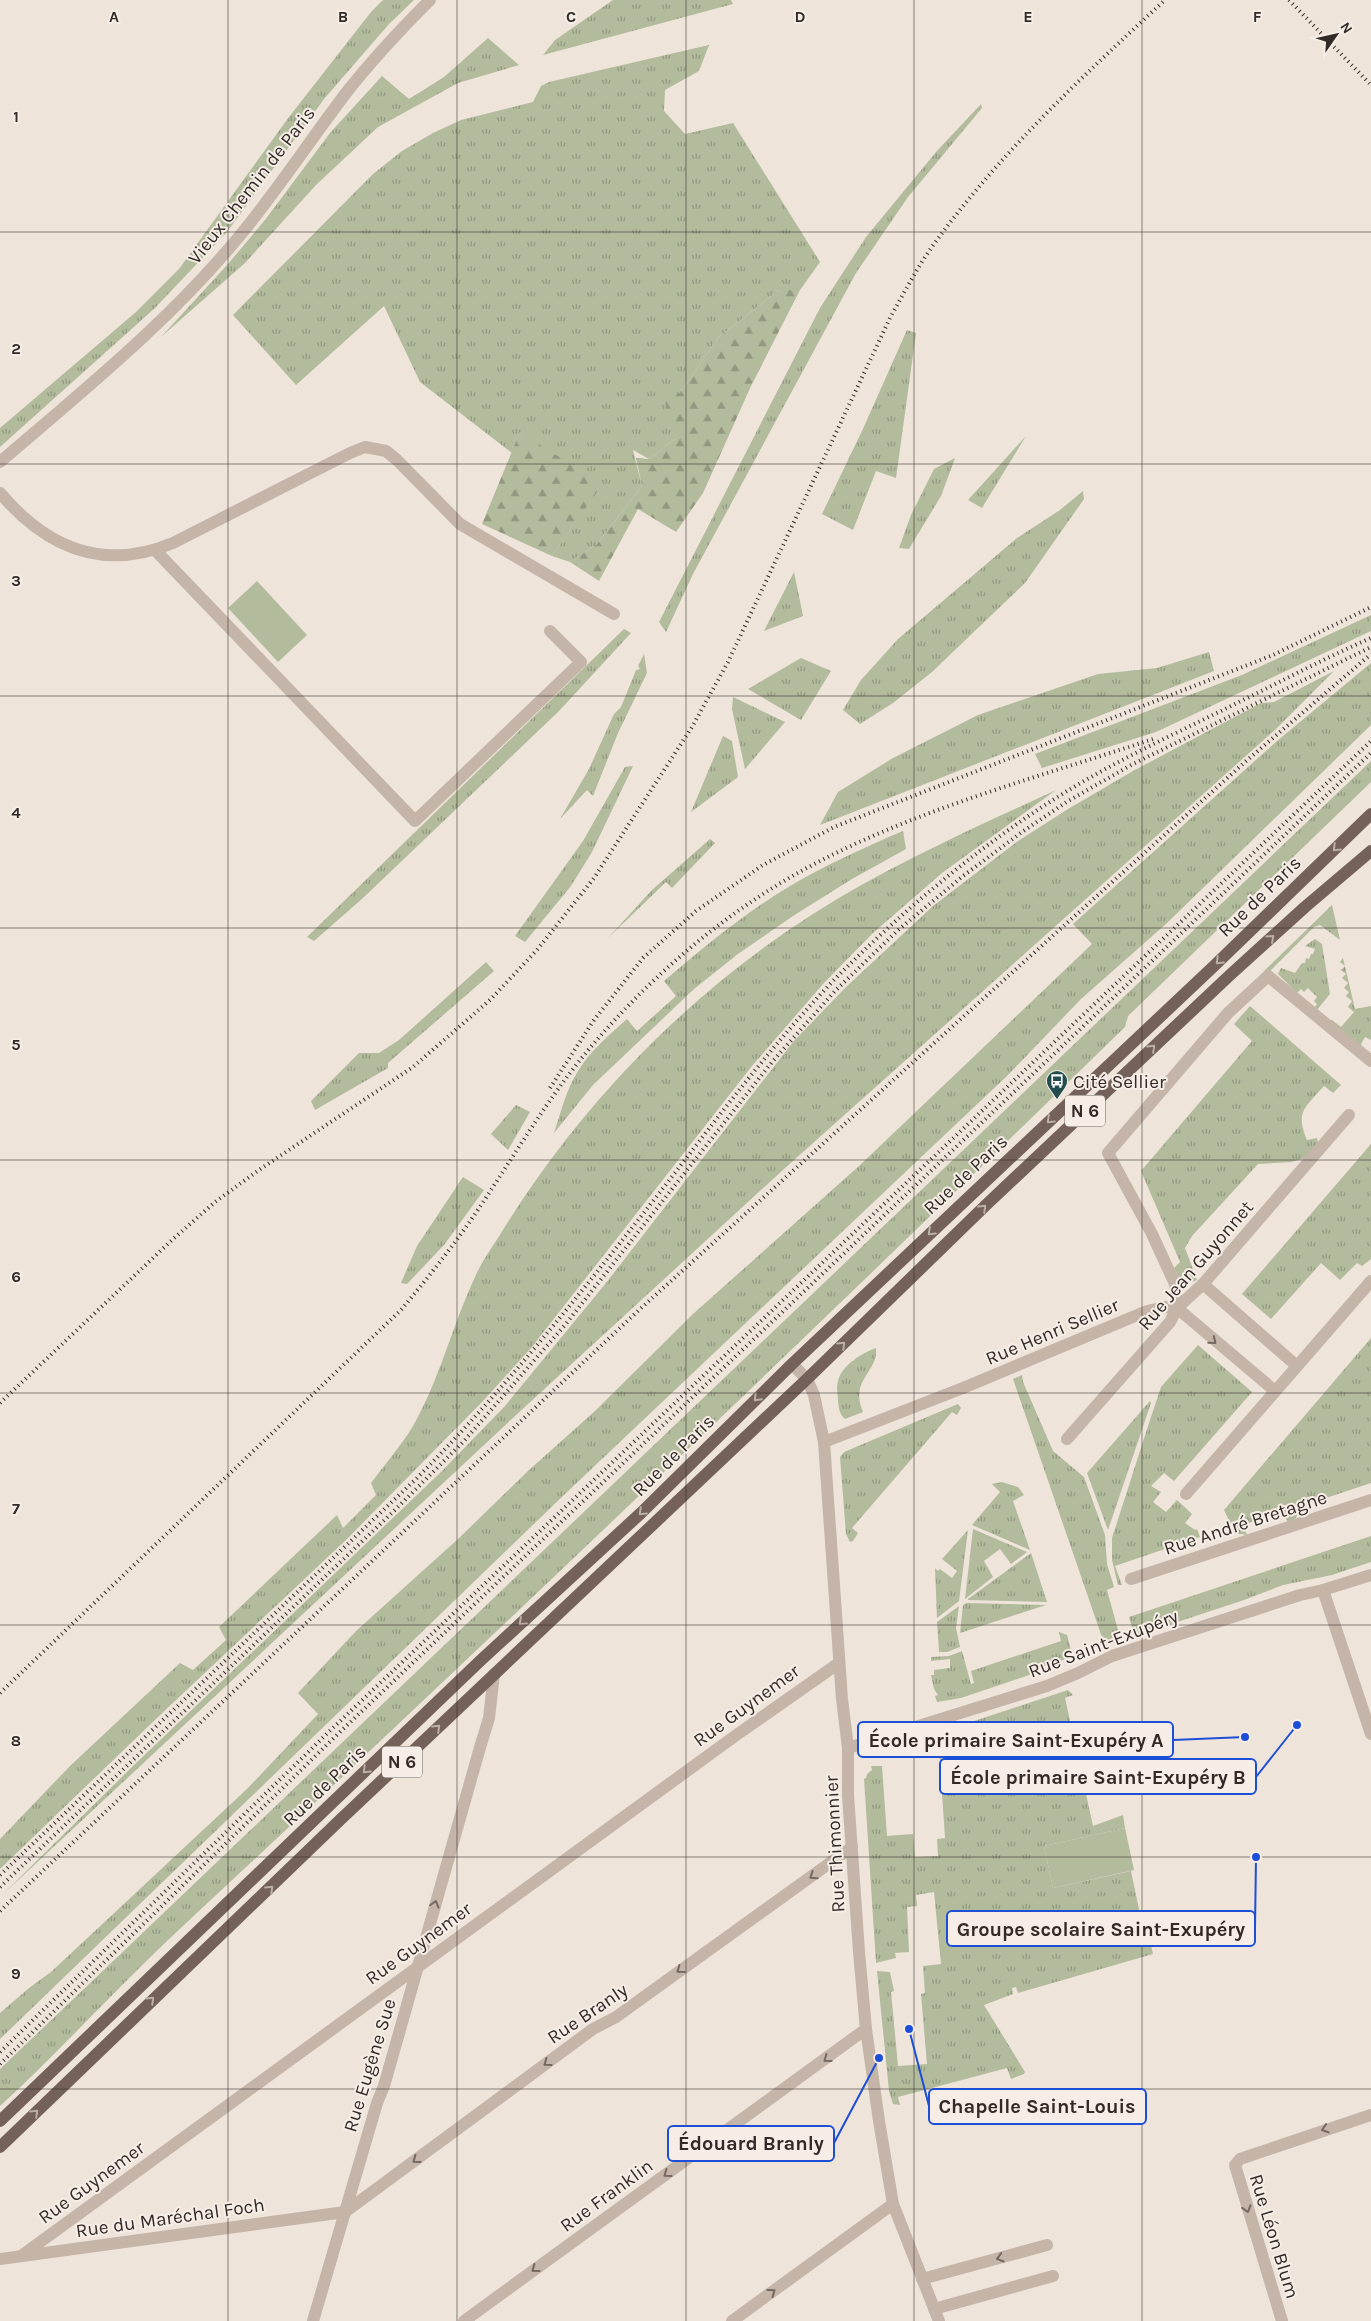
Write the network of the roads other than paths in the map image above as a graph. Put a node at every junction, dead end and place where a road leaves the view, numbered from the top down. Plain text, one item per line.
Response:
1 (430, 0) edge
2 (0, 462) edge
3 (0, 493) edge
4 (155, 550) junction
5 (614, 614) dead end
6 (550, 631) dead end
7 (1371, 814) edge
8 (1371, 851) edge
9 (1371, 1062) edge
10 (1349, 1115) dead end
11 (1371, 1280) edge
12 (1204, 1284) junction
13 (1177, 1308) junction
14 (792, 1364) junction
15 (1297, 1366) junction
16 (807, 1380) junction
17 (1275, 1391) junction
18 (1067, 1439) dead end
19 (824, 1442) junction
20 (1186, 1494) dead end
21 (1371, 1500) edge
22 (1371, 1575) edge
23 (1131, 1579) dead end
24 (1323, 1590) junction
25 (839, 1663) junction
26 (494, 1674) junction
27 (1371, 1734) edge
28 (848, 1748) junction
29 (852, 1847) junction
30 (417, 1967) junction
31 (866, 2030) junction
32 (1371, 2115) edge
33 (0, 2121) edge
34 (0, 2147) edge
35 (893, 2204) junction
36 (344, 2212) junction
37 (1047, 2245) dead end
38 (21, 2256) junction
39 (0, 2259) edge
40 (1053, 2276) dead end
41 (922, 2279) junction
42 (934, 2309) junction
43 (313, 2321) edge
44 (464, 2321) edge
45 (732, 2321) edge
46 (939, 2321) edge
47 (1282, 2321) edge

1 - 2 street, Vieux Chemin de Paris
3 - 4 street
4 - 5 street
4 - 6 street
7 -> 14 main road, Rue de Paris / N 6
16 -> 8 main road, Rue de Paris / N 6
9 - 13 street
10 - 12 street, Rue Jean Guyonnet
11 - 15 street
12 - 13 street, Rue Jean Guyonnet
12 - 15 street
13 -> 17 street
13 - 18 street, Rue Jean Guyonnet
13 - 19 street, Rue Henri Sellier
14 - 16 street, Rue Thimonnier
14 -> 33 main road, Rue de Paris / N 6
15 - 17 street
16 - 19 street, Rue Thimonnier
16 - 26 main road, Rue de Paris / N 6
17 - 20 street
19 - 25 street, Rue Thimonnier
21 - 23 street, Rue André Bretagne
22 - 24 street, Rue Saint-Exupéry
24 - 27 street
24 - 28 street, Rue Saint-Exupéry
25 - 28 street, Rue Thimonnier
25 - 30 street, Rue Guynemer
30 -> 26 street, Rue Eugène Sue
34 -> 26 main road, Rue de Paris / N 6
28 - 29 street, Rue Thimonnier
29 - 31 street, Rue Thimonnier
29 -> 36 street, Rue Branly
30 - 36 street, Rue Eugène Sue
30 - 38 street, Rue Guynemer
31 - 35 street, Rue Thimonnier
31 -> 44 street, Rue Franklin
32 -> 47 street, Rue Léon Blum
35 - 41 street, Rue Thimonnier
45 -> 35 street
36 - 38 street, Rue du Maréchal Foch
36 - 43 street, Rue Eugène Sue
37 -> 41 street
38 - 39 street, Rue du Maréchal Foch
40 - 42 street
41 - 42 street, Rue Thimonnier
42 - 46 street, Rue Thimonnier

